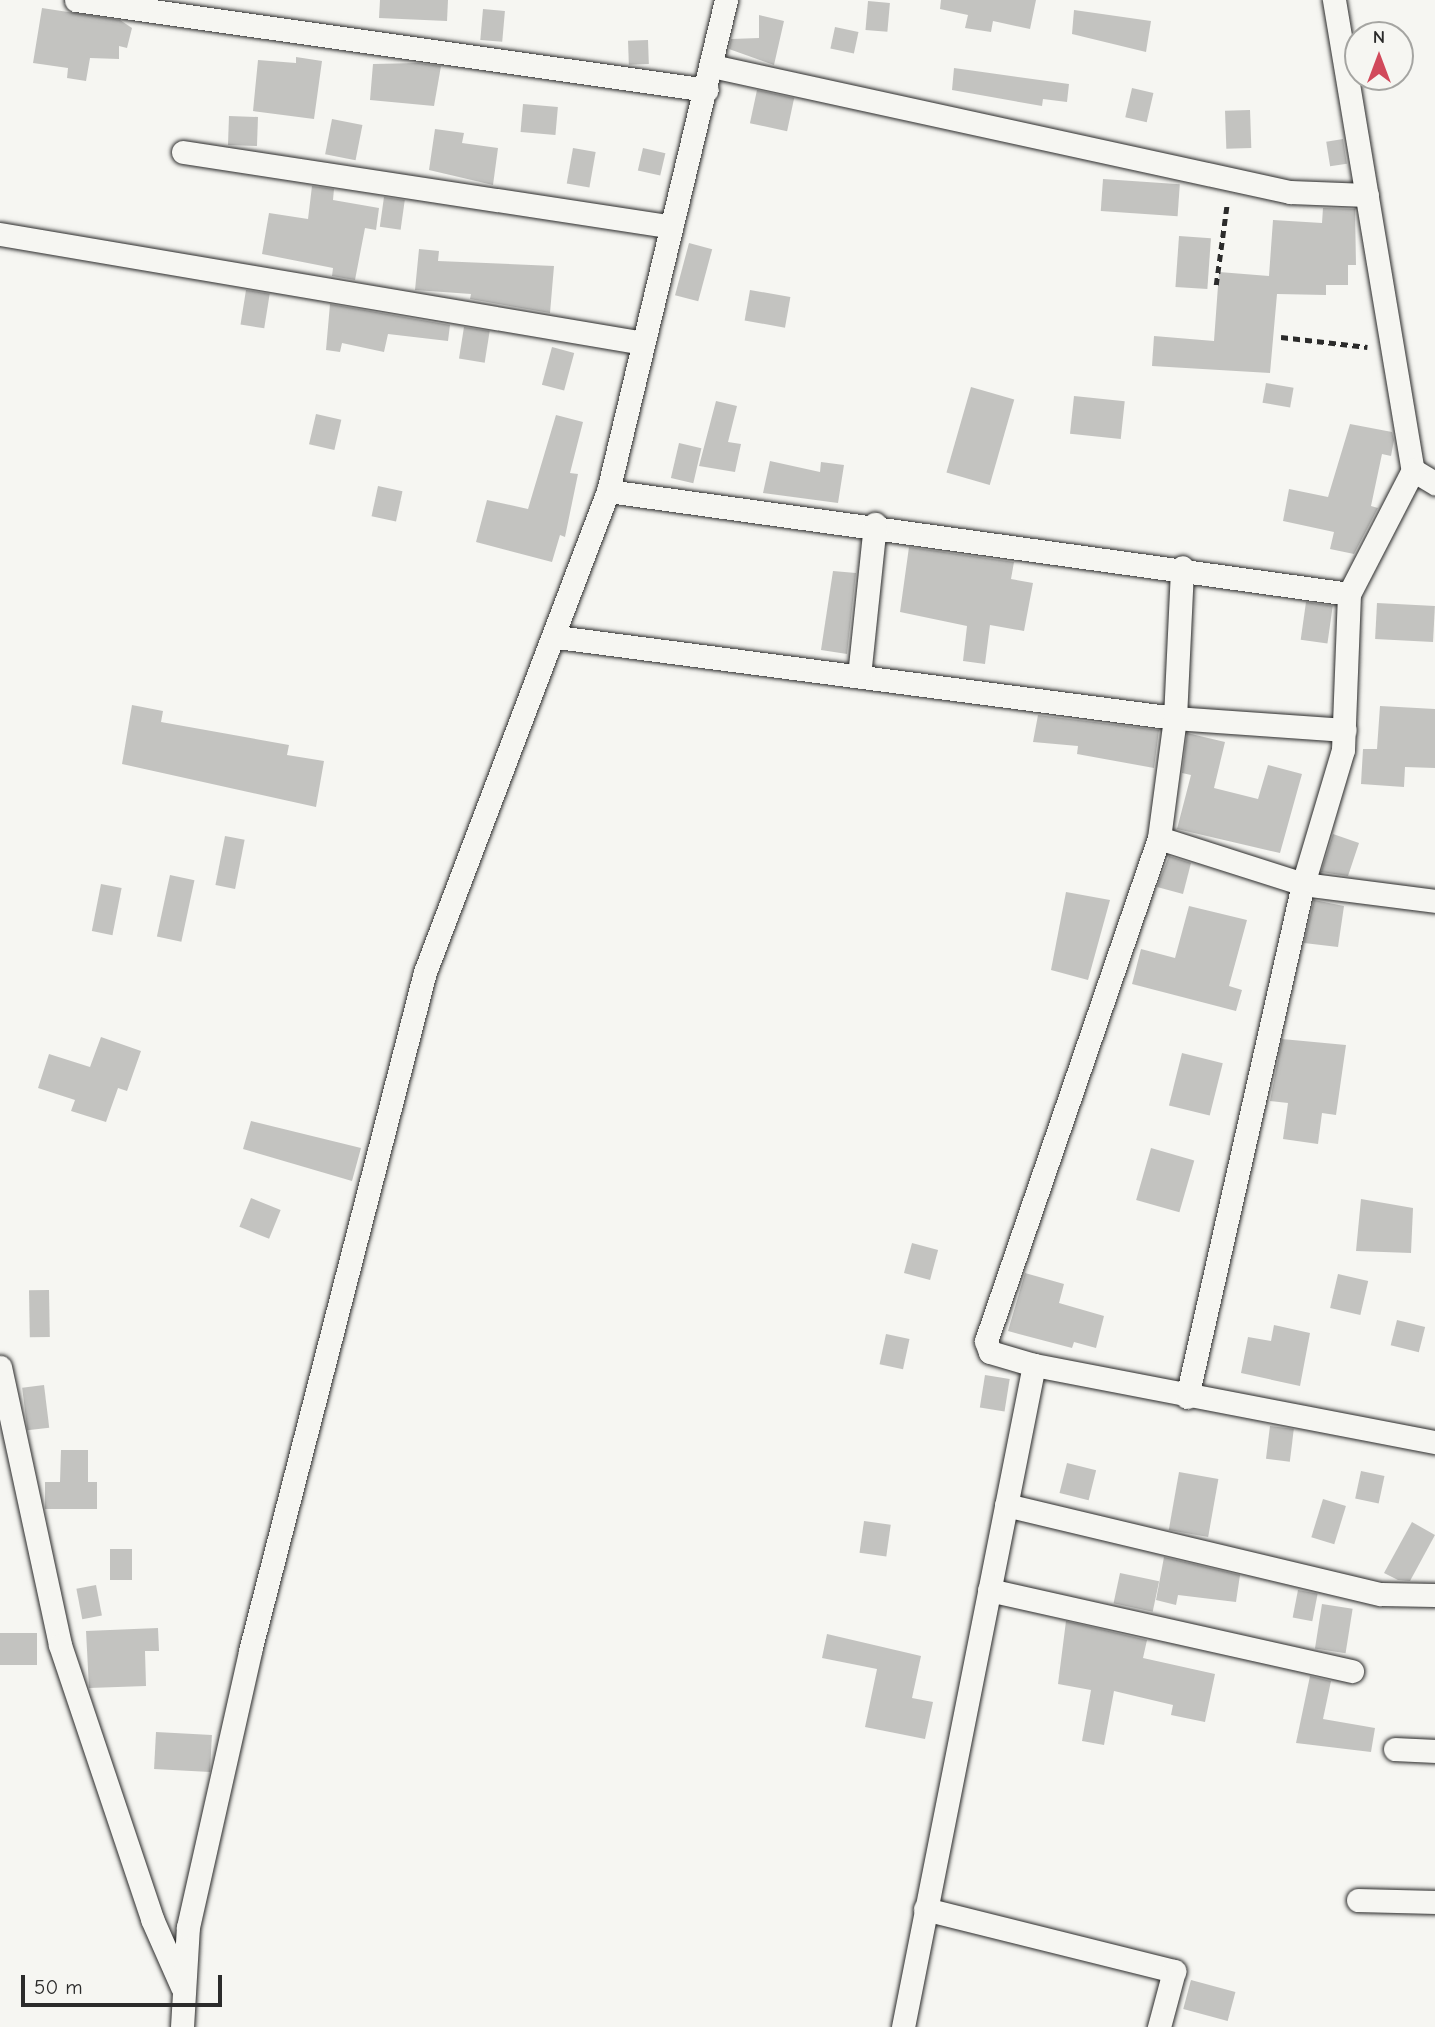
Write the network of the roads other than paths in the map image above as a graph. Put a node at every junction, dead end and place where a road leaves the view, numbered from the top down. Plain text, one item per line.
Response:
1 (76, 0) edge
2 (726, 0) edge
3 (1334, 0) edge
4 (208, 9) edge
5 (712, 66) junction
6 (707, 90) junction
7 (183, 152) dead end
8 (1367, 195) junction
9 (671, 226) junction
10 (0, 234) edge
11 (643, 343) junction
12 (1413, 470) junction
13 (1435, 483) edge
14 (608, 491) junction
15 (875, 524) junction
16 (1182, 567) junction
17 (1349, 594) junction
18 (557, 637) junction
19 (859, 676) junction
20 (1175, 718) junction
21 (1345, 730) junction
22 (1159, 838) junction
23 (1303, 884) junction
24 (1435, 901) edge
25 (1034, 1365) junction
26 (0, 1367) edge
27 (1187, 1397) junction
28 (1435, 1442) edge
29 (1006, 1505) junction
30 (989, 1590) junction
31 (1435, 1595) edge
32 (1352, 1671) dead end
33 (1395, 1749) dead end
34 (1435, 1751) edge
35 (1358, 1900) dead end
36 (1435, 1902) edge
37 (925, 1909) junction
38 (184, 1993) junction
39 (183, 2027) edge
40 (903, 2027) edge
41 (1159, 2027) edge

1 - 4 street
2 - 5 street
3 - 8 street
4 - 6 street
5 - 6 street
5 - 8 street
6 - 9 street
7 - 9 street
8 - 12 street
9 - 11 street
10 - 11 street
11 - 14 street
12 - 13 street
12 - 17 street
14 - 15 street
14 - 18 street
15 - 16 street
15 - 19 street
16 - 17 street
16 - 20 street
17 - 21 street
18 - 19 street
18 - 38 street
19 - 20 street
20 - 21 street
20 - 22 street
21 - 23 street
22 - 23 street
22 - 25 street
23 - 24 street
23 - 27 street
25 - 27 street
25 - 29 street
26 - 38 street
27 - 28 street
29 - 30 street
29 - 31 street
30 - 32 street
30 - 37 street
33 - 34 street
35 - 36 street
37 - 40 street
37 - 41 street
38 - 39 street

